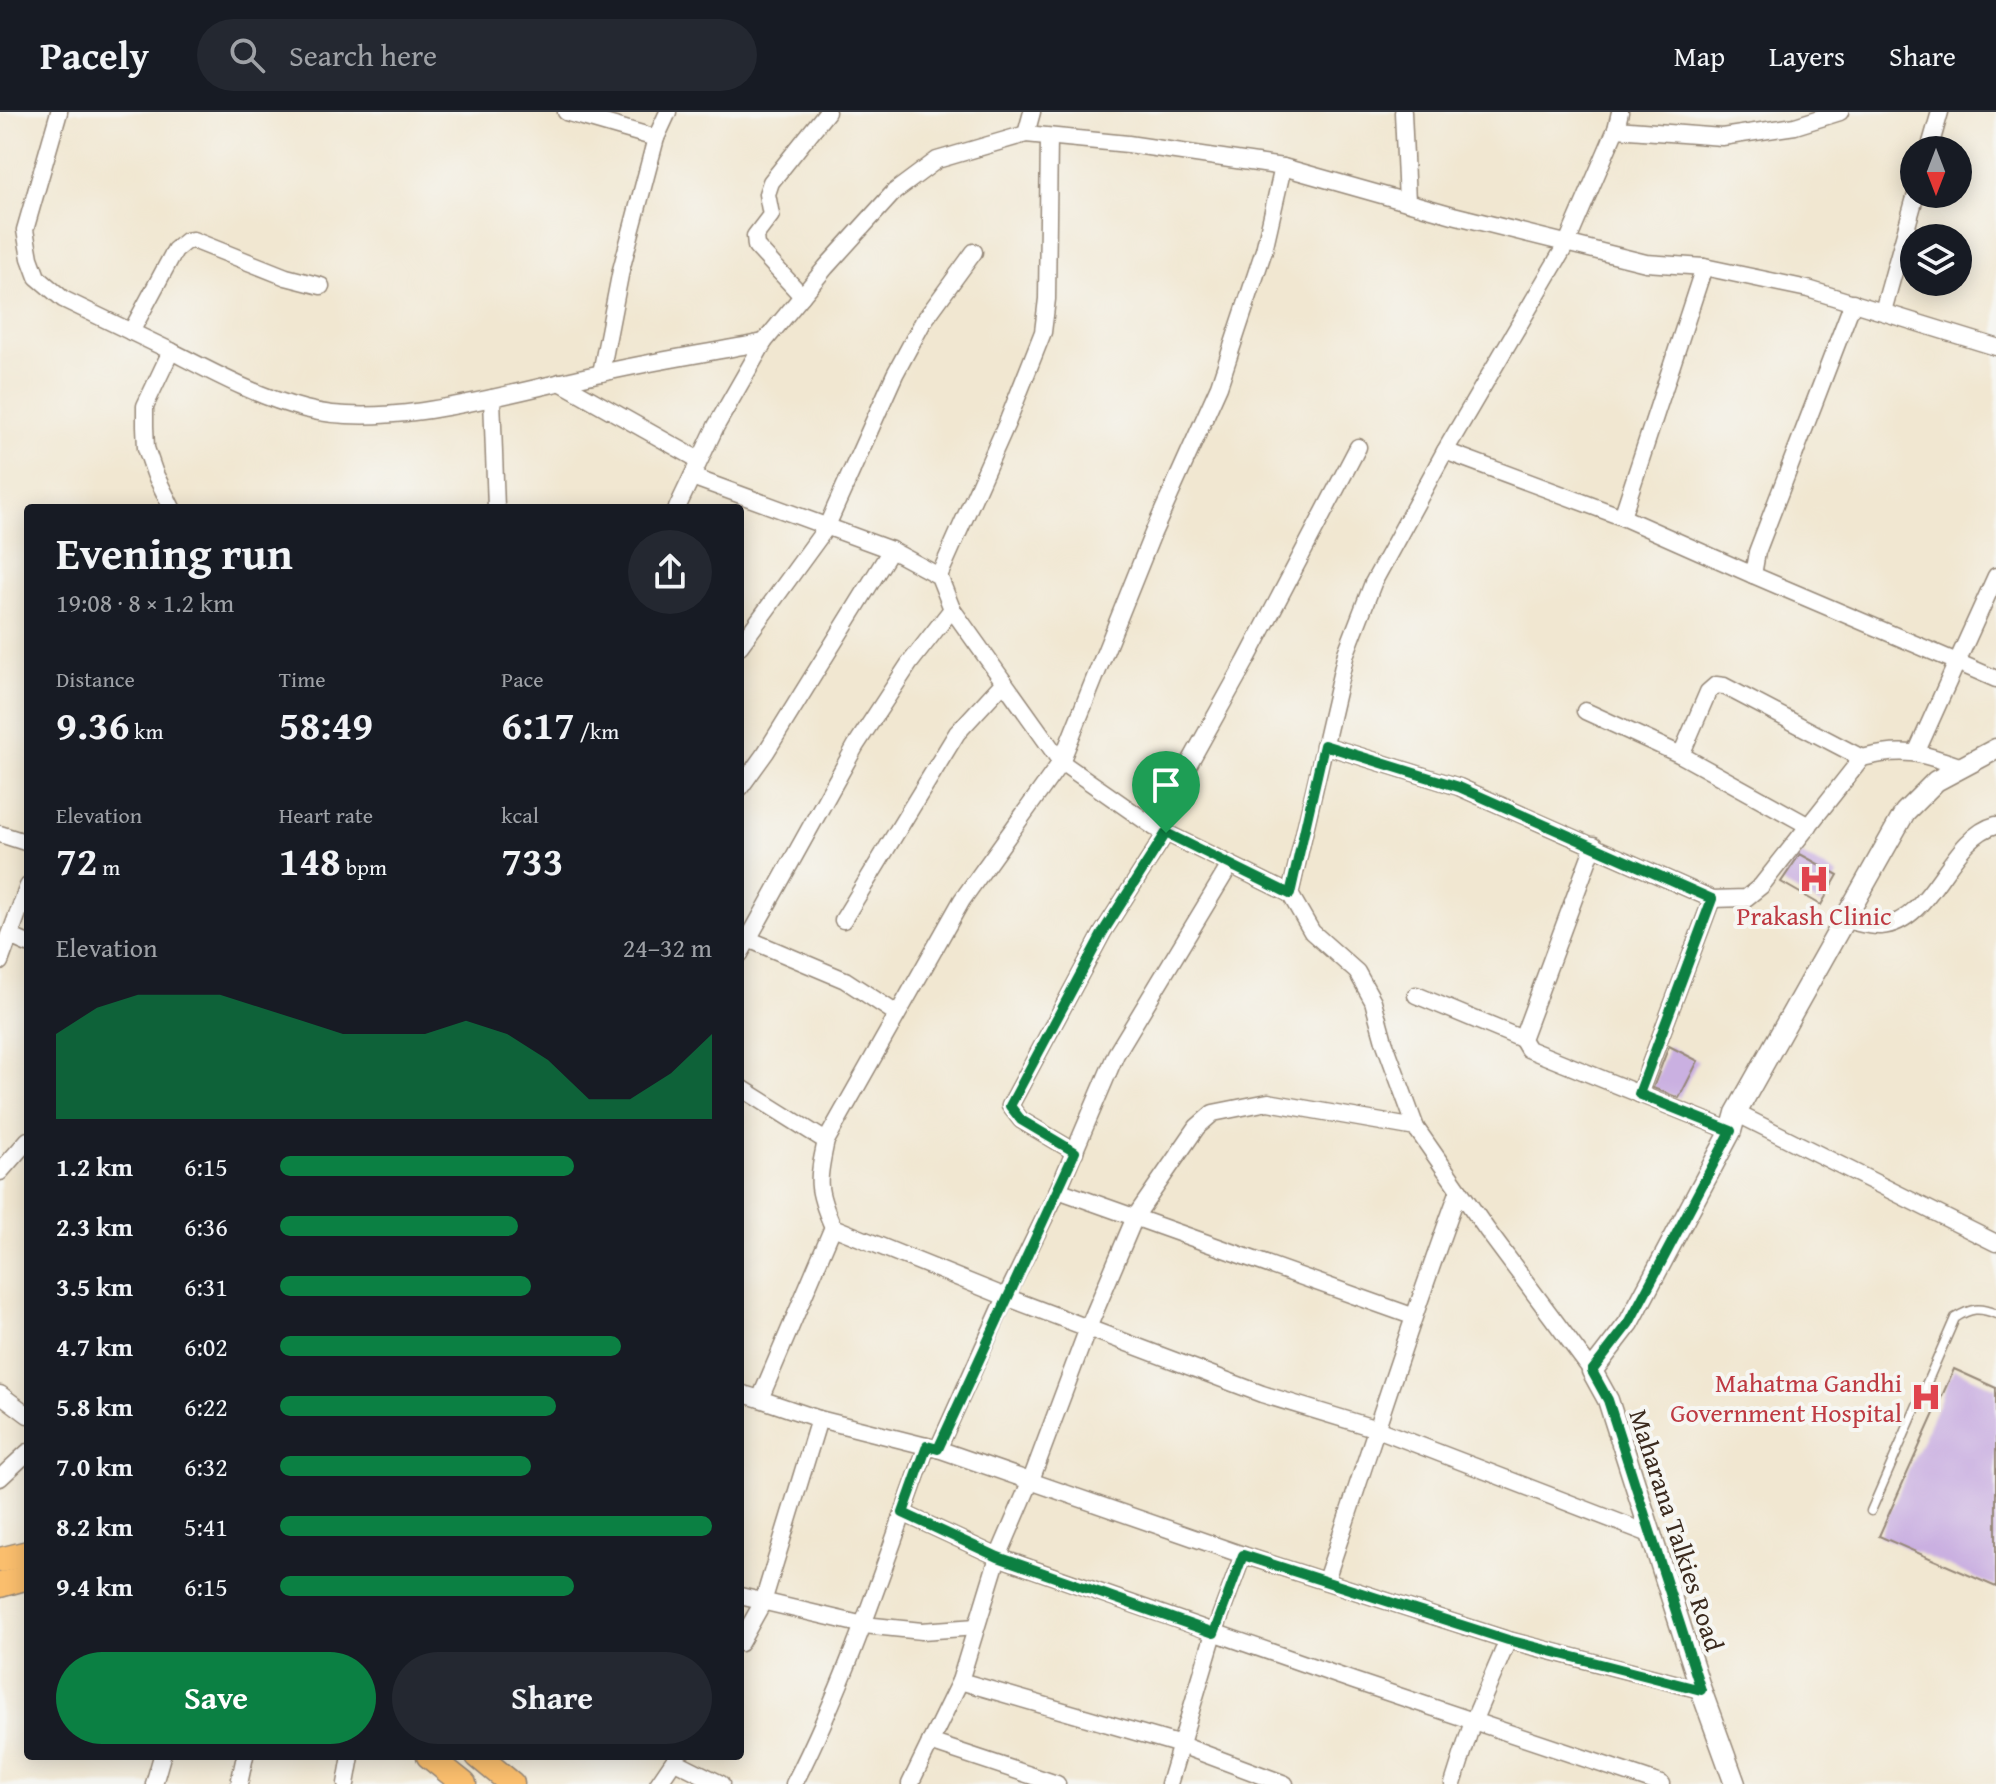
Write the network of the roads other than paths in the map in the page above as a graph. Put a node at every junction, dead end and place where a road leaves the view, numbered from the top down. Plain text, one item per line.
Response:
1 (59, 112) edge
2 (566, 112) edge
3 (668, 112) edge
4 (827, 112) edge
5 (1032, 112) edge
6 (1403, 112) edge
7 (1620, 112) edge
8 (1840, 112) edge
9 (1940, 112) edge
10 (1616, 129) junction
11 (1026, 134) junction
12 (1933, 136) edge
13 (1049, 137) junction
14 (656, 138) junction
15 (1283, 167) junction
16 (1407, 202) junction
17 (1912, 208) edge
18 (1567, 243) junction
19 (974, 252) dead end
20 (1704, 267) junction
21 (321, 286) dead end
22 (802, 296) junction
23 (1853, 302) junction
24 (1883, 311) junction
25 (131, 332) junction
26 (764, 342) junction
27 (1996, 347) edge
28 (171, 351) junction
29 (601, 373) junction
30 (560, 382) junction
31 (492, 398) junction
32 (1358, 447) dead end
33 (1445, 451) junction
34 (699, 460) junction
35 (692, 477) junction
36 (170, 504) edge
37 (496, 504) edge
38 (679, 504) edge
39 (1622, 517) junction
40 (826, 528) junction
41 (891, 550) junction
42 (1753, 575) junction
43 (939, 576) junction
44 (1996, 576) edge
45 (952, 609) junction
46 (744, 641) edge
47 (1957, 662) junction
48 (1996, 679) edge
49 (1004, 682) junction
50 (1585, 711) dead end
51 (1324, 745) junction
52 (1996, 749) edge
53 (1917, 751) junction
54 (1681, 755) junction
55 (1862, 758) junction
56 (1061, 762) junction
57 (1962, 767) junction
58 (744, 782) edge
59 (1996, 825) edge
60 (1809, 826) junction
61 (1160, 830) junction
62 (0, 834) edge
63 (24, 842) edge
64 (1594, 845) junction
65 (1230, 865) junction
66 (1290, 894) junction
67 (24, 897) edge
68 (1712, 899) junction
69 (843, 920) dead end
70 (1844, 920) junction
71 (10, 936) junction
72 (24, 942) edge
73 (744, 947) edge
74 (0, 962) edge
75 (1416, 995) dead end
76 (897, 1014) junction
77 (1522, 1039) junction
78 (744, 1090) edge
79 (1639, 1094) junction
80 (1734, 1122) junction
81 (1416, 1128) junction
82 (826, 1141) junction
83 (24, 1145) edge
84 (1075, 1152) junction
85 (0, 1172) edge
86 (1058, 1190) junction
87 (1459, 1190) junction
88 (1135, 1217) junction
89 (833, 1227) junction
90 (1996, 1243) edge
91 (1006, 1297) junction
92 (1996, 1314) edge
93 (1412, 1316) junction
94 (1088, 1328) junction
95 (1592, 1371) junction
96 (0, 1394) edge
97 (744, 1394) edge
98 (760, 1399) junction
99 (24, 1412) edge
100 (819, 1419) junction
101 (1377, 1429) junction
102 (932, 1448) junction
103 (24, 1456) edge
104 (0, 1478) edge
105 (1031, 1480) junction
106 (1871, 1511) dead end
107 (903, 1513) junction
108 (1652, 1535) junction
109 (24, 1554) edge
110 (1243, 1555) junction
111 (998, 1557) junction
112 (0, 1560) edge
113 (24, 1578) edge
114 (1326, 1580) junction
115 (0, 1585) edge
116 (744, 1597) edge
117 (763, 1602) junction
118 (864, 1625) junction
119 (976, 1627) junction
120 (1214, 1633) junction
121 (744, 1636) edge
122 (1508, 1640) junction
123 (960, 1681) junction
124 (1701, 1690) junction
125 (1474, 1721) junction
126 (930, 1742) junction
127 (1181, 1745) junction
128 (161, 1760) edge
129 (244, 1760) edge
130 (350, 1760) edge
131 (434, 1760) edge
132 (483, 1760) edge
133 (675, 1760) edge
134 (679, 1760) edge
135 (1017, 1778) edge
136 (154, 1784) edge
137 (239, 1784) edge
138 (346, 1784) edge
139 (464, 1784) edge
140 (512, 1784) edge
141 (658, 1784) edge
142 (721, 1784) edge
143 (794, 1784) edge
144 (910, 1784) edge
145 (1057, 1784) edge
146 (1169, 1784) edge
147 (1285, 1784) edge
148 (1453, 1784) edge
149 (1661, 1784) edge
150 (1735, 1784) edge

1 - 25 street
2 - 14 street
3 - 14 street
4 - 22 street
5 - 11 street
6 - 16 street
7 - 10 street
8 - 10 street
9 - 12 street
10 - 18 street
11 - 13 street
11 - 22 street
13 - 15 street
13 - 43 street
14 - 29 street
15 - 16 street
15 - 56 street
16 - 18 street
17 - 24 street
18 - 20 street
18 - 33 street
19 - 40 street
20 - 23 street
20 - 39 street
21 - 25 street
22 - 26 street
23 - 24 street
23 - 42 street
24 - 27 street
25 - 28 street
26 - 29 street
26 - 34 street
28 - 31 street
28 - 36 street
29 - 30 street
30 - 31 street
30 - 34 street
31 - 37 street
32 - 61 street
33 - 39 street
33 - 51 street
34 - 35 street
35 - 38 street
35 - 40 street
39 - 42 street
40 - 41 street
40 - 46 street
41 - 43 street
41 - 58 street
42 - 47 street
43 - 45 street
44 - 47 street
45 - 49 street
45 - 73 street
47 - 48 street
47 - 53 street
49 - 56 street
49 - 69 street
50 - 54 street
51 - 64 street
51 - 66 street
52 - 57 street
53 - 55 street
53 - 57 street
54 - 55 street
54 - 60 street
55 - 60 street
56 - 61 street
56 - 76 street
57 - 70 street
59 - 70 street
60 - 68 street
61 - 65 street
61 - 84 street
62 - 63 street
64 - 68 street
64 - 77 street
65 - 66 street
65 - 84 street
66 - 81 street
67 - 71 street
68 - 79 street
70 - 80 street
71 - 72 street
71 - 74 street
73 - 76 street
75 - 77 street
76 - 82 street
77 - 79 street
78 - 82 street
79 - 80 street
80 - 90 street
80 - 95 street
81 - 87 street
81 - 88 street
82 - 89 street
83 - 85 street
84 - 86 street
86 - 88 street
86 - 91 street
87 - 93 street
87 - 95 street
88 - 93 street
88 - 94 street
89 - 91 street
89 - 98 street
91 - 94 street
91 - 102 street
92 - 106 lane
93 - 101 street
94 - 101 street
94 - 105 street
95 - 108 street, Maharana Talkies Road
96 - 99 street
97 - 98 street
98 - 100 street
100 - 102 street
100 - 117 street
101 - 108 street
101 - 114 street
102 - 105 street
102 - 107 street
103 - 104 street
105 - 110 street
105 - 111 street
107 - 111 street
107 - 118 street
108 - 124 street, Maharana Talkies Road
109 - 112 main road
110 - 114 street
110 - 120 street
111 - 119 street
111 - 120 street
113 - 115 main road
114 - 122 street
116 - 117 street
117 - 118 street
117 - 121 street
118 - 119 street
118 - 143 street
119 - 123 street
120 - 125 street
120 - 127 street
122 - 124 street
122 - 125 street
123 - 126 street
123 - 127 street
124 - 150 street, Maharana Talkies Road
125 - 148 street
125 - 149 street
126 - 135 street
126 - 144 street
127 - 146 street
127 - 147 street
128 - 136 street
129 - 137 street
130 - 138 street
131 - 139 main road
132 - 140 main road
133 - 141 street
134 - 142 street
135 - 145 street

